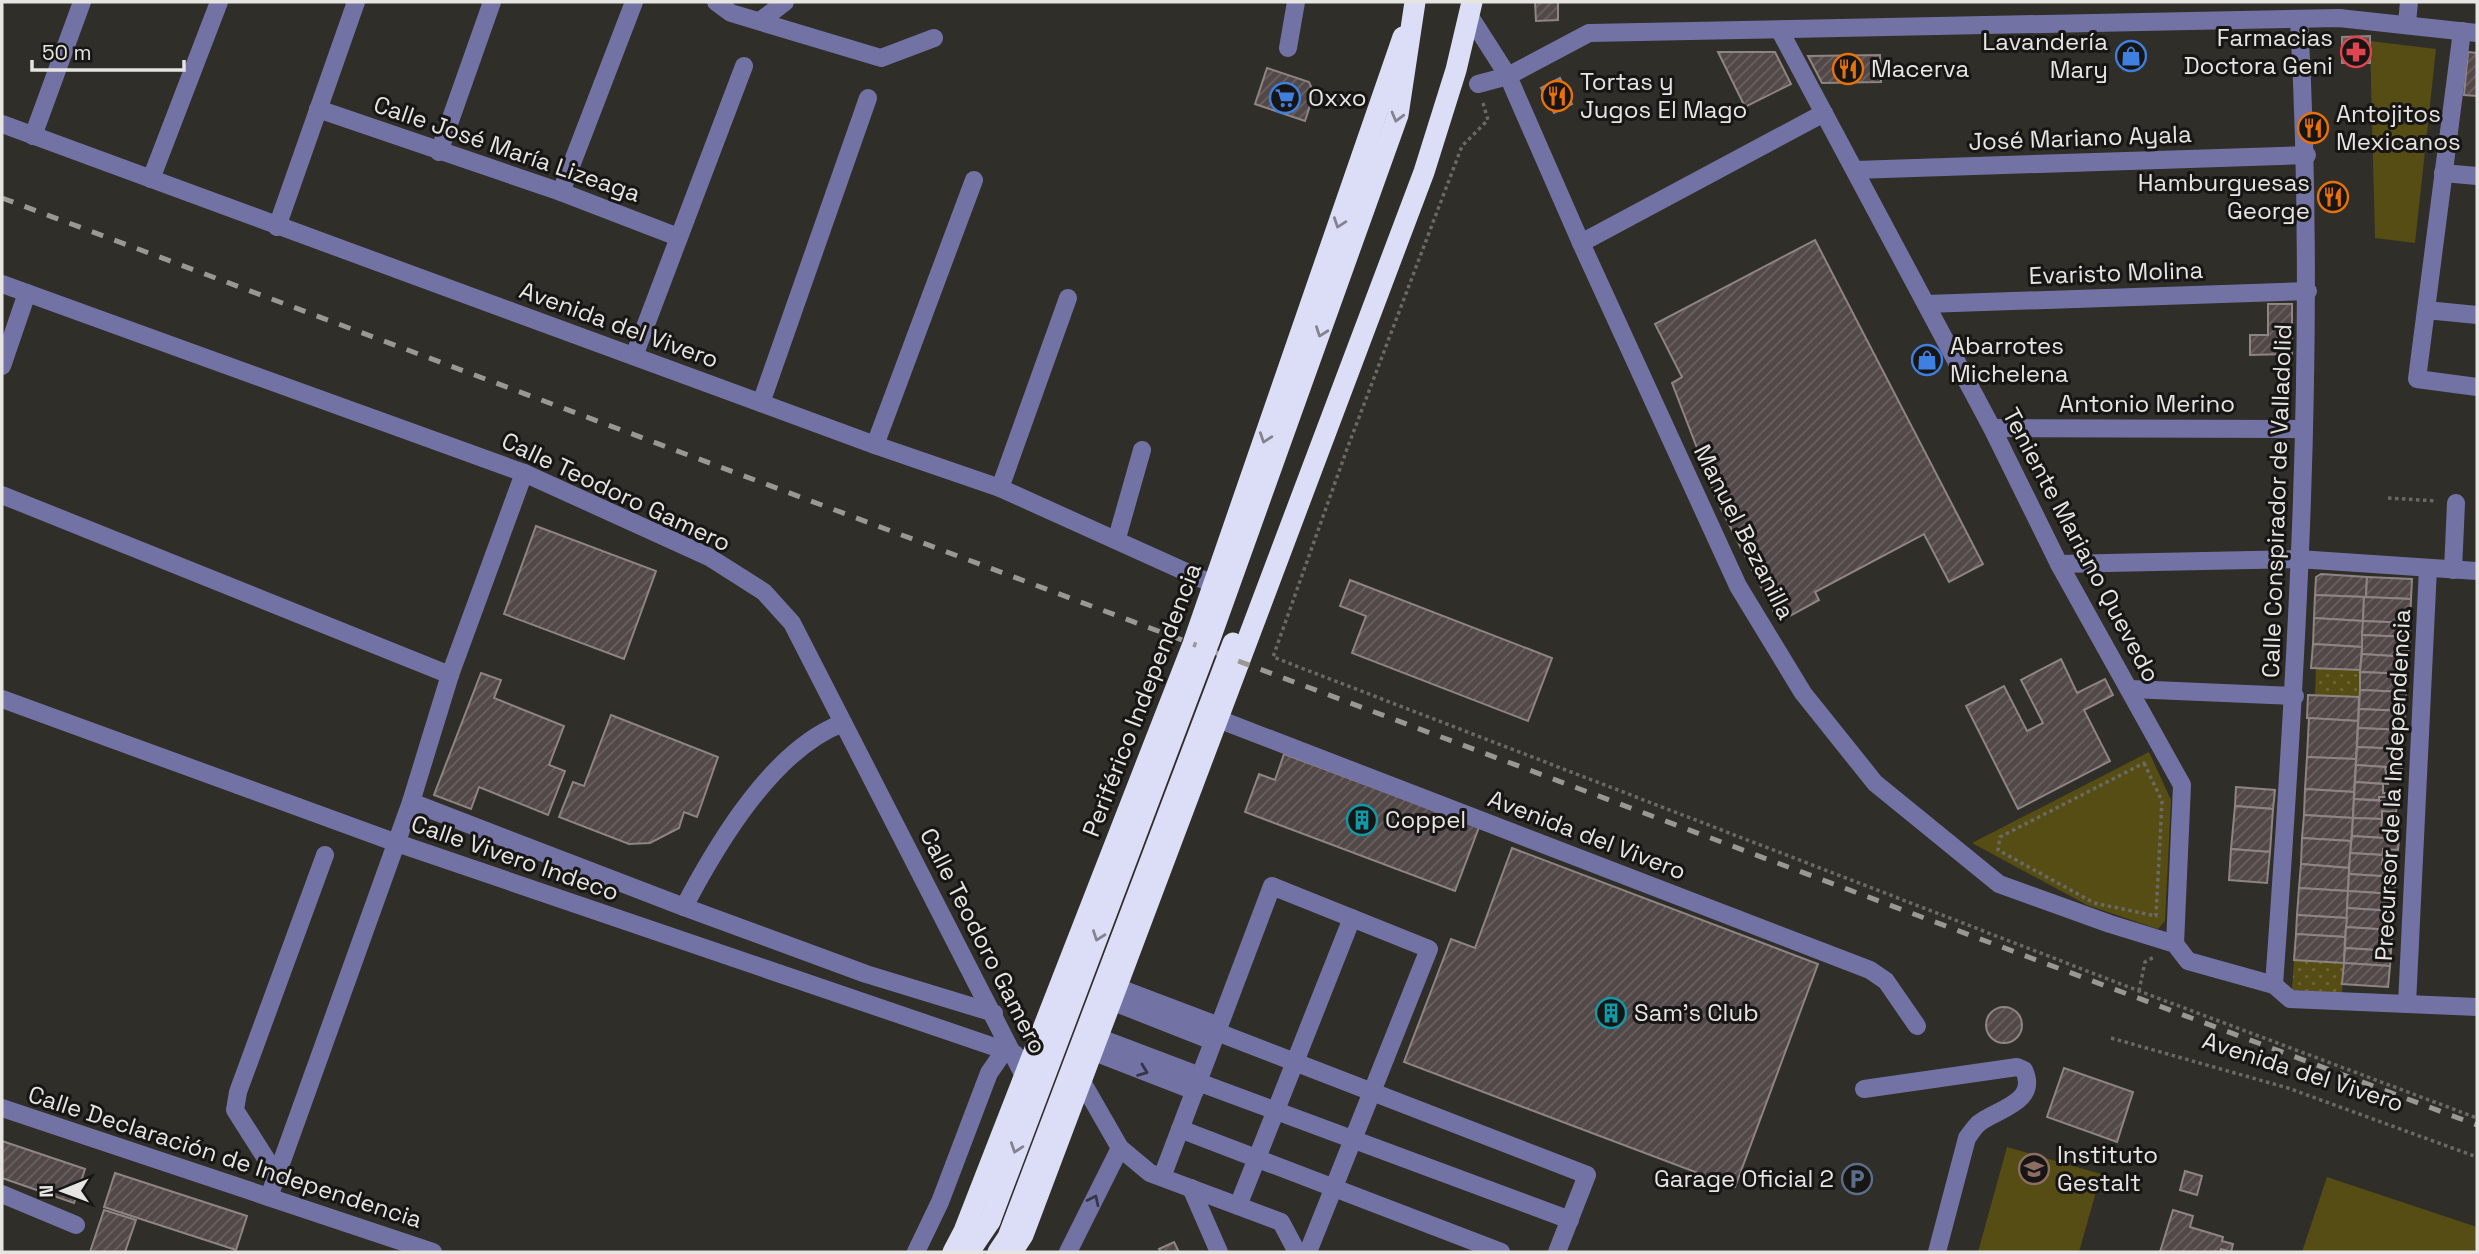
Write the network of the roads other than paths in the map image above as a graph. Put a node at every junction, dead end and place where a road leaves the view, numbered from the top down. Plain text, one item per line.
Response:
1 (82, 2) edge
2 (219, 2) edge
3 (356, 2) edge
4 (492, 2) edge
5 (634, 2) edge
6 (716, 2) edge
7 (785, 2) edge
8 (1296, 2) edge
9 (1414, 2) edge
10 (2409, 2) edge
11 (1470, 9) edge
12 (2299, 19) junction
13 (760, 21) junction
14 (2407, 23) junction
15 (1780, 31) junction
16 (2470, 32) edge
17 (934, 38) dead end
18 (1288, 48) dead end
19 (744, 66) dead end
20 (1508, 75) junction
21 (1478, 84) road end
22 (868, 98) dead end
23 (318, 109) junction
24 (1824, 113) junction
25 (2, 124) edge
26 (33, 136) junction
27 (439, 152) junction
28 (2307, 155) junction
29 (1855, 170) junction
30 (2443, 173) junction
31 (2477, 176) edge
32 (151, 179) junction
33 (974, 180) dead end
34 (561, 192) junction
35 (276, 227) junction
36 (678, 237) junction
37 (1581, 243) junction
38 (2, 284) edge
39 (2308, 291) junction
40 (27, 293) junction
41 (1068, 298) dead end
42 (1926, 304) junction
43 (2426, 310) junction
44 (2477, 316) edge
45 (634, 356) junction
46 (2, 366) edge
47 (2477, 387) edge
48 (761, 403) junction
49 (1992, 428) junction
50 (2302, 429) junction
51 (874, 445) junction
52 (1142, 450) dead end
53 (524, 473) junction
54 (1000, 488) junction
55 (2, 495) edge
56 (2456, 503) road end
57 (1117, 538) junction
58 (2298, 559) junction
59 (2059, 564) junction
60 (2428, 568) junction
61 (2453, 570) junction
62 (2477, 571) edge
63 (1214, 584) junction
64 (1196, 655) junction
65 (1230, 668) junction
66 (450, 675) junction
67 (2130, 689) junction
68 (2295, 696) junction
69 (2, 699) edge
70 (1218, 719) junction
71 (843, 723) junction
72 (411, 802) junction
73 (394, 842) junction
74 (325, 855) dead end
75 (684, 907) junction
76 (1352, 918) junction
77 (2174, 943) junction
78 (2274, 985) junction
79 (1113, 994) junction
80 (2407, 1004) junction
81 (2477, 1007) edge
82 (994, 1013) junction
83 (1917, 1026) dead end
84 (1216, 1033) junction
85 (1095, 1044) junction
86 (1010, 1052) junction
87 (1297, 1063) junction
88 (1026, 1080) junction
89 (1081, 1080) junction
90 (1197, 1083) junction
91 (1864, 1089) dead end
92 (1372, 1093) junction
93 (2, 1108) edge
94 (1276, 1111) junction
95 (1180, 1129) junction
96 (1353, 1140) junction
97 (1120, 1148) junction
98 (1257, 1159) junction
99 (276, 1176) junction
100 (1162, 1177) junction
101 (1191, 1188) junction
102 (1333, 1189) junction
103 (2, 1194) edge
104 (269, 1197) junction
105 (1238, 1206) junction
106 (1570, 1220) junction
107 (76, 1225) dead end
108 (433, 1252) edge
109 (916, 1252) edge
110 (953, 1252) edge
111 (970, 1252) edge
112 (998, 1252) edge
113 (1012, 1252) edge
114 (1068, 1252) edge
115 (1219, 1252) edge
116 (1297, 1252) edge
117 (1308, 1252) edge
118 (1501, 1252) edge
119 (1557, 1252) edge
120 (1937, 1252) edge

1 - 26 street
2 - 32 street
3 - 23 street
4 - 27 street
5 - 34 street
6 - 13 street
7 - 13 street
8 - 18 street
9 -> 63 highway, Periférico Independencia
9 -> 64 highway, bridge
10 - 14 street
11 - 20 street, Manuel Bezanilla
11 - 65 highway, bridge
11 - 65 highway
12 - 14 street
12 - 15 street
12 - 28 street, Calle Conspirador de Valladolid
13 - 17 street
14 - 16 street
15 - 20 street
15 - 24 street, Teniente Mariano Quevedo
16 - 30 street
19 - 36 street
20 - 21 street
20 - 37 street, Manuel Bezanilla
22 - 48 street
23 - 27 street, Calle José María Lizeaga
23 - 35 street
24 - 29 street, Teniente Mariano Quevedo
24 - 37 street
25 - 26 street, Avenida del Vivero
26 - 32 street, Avenida del Vivero
27 - 34 street, Calle José María Lizeaga
28 - 29 street, José Mariano Ayala
28 - 39 street, Calle Conspirador de Valladolid
29 - 42 street, Teniente Mariano Quevedo
30 - 31 street
30 - 43 street
32 - 35 street, Avenida del Vivero
33 - 51 street
34 - 36 street, Calle José María Lizeaga
35 - 45 street, Avenida del Vivero
36 - 45 street
37 - 77 street, Manuel Bezanilla
38 - 40 street, Calle Teodoro Gamero
39 - 42 street, Evaristo Molina
39 - 50 street, Calle Conspirador de Valladolid
40 - 46 street
40 - 53 street, Calle Teodoro Gamero
41 - 54 street
42 - 49 street, Teniente Mariano Quevedo
43 - 44 street
43 - 47 street
45 - 48 street, Avenida del Vivero
48 - 51 street, Avenida del Vivero
49 - 50 street, Antonio Merino
49 - 59 street, Teniente Mariano Quevedo
50 - 58 street, Calle Conspirador de Valladolid
51 - 54 street, Avenida del Vivero
52 - 57 street
53 - 66 street
53 - 71 street, Calle Teodoro Gamero
54 - 57 street, Avenida del Vivero
55 - 66 street
56 - 61 street
57 - 63 street, Avenida del Vivero
58 - 59 street
58 - 60 street
58 - 68 street, Calle Conspirador de Valladolid
59 - 67 street, Teniente Mariano Quevedo
60 - 61 street
60 - 80 street, Precursor de la Independencia
61 - 62 street
63 - 64 highway, Periférico Independencia
64 - 65 highway
64 - 88 highway, Periférico Independencia
64 -> 111 highway, bridge
65 - 70 highway
65 - 112 highway, bridge
66 - 72 street
67 - 68 street
67 - 77 street, Teniente Mariano Quevedo
68 - 78 street, Calle Conspirador de Valladolid
69 - 73 street, Calle Vivero Indeco
70 - 79 highway
70 - 83 street, Avenida del Vivero
71 - 75 street
71 - 82 street, Calle Teodoro Gamero
72 - 73 street
72 - 75 street
73 - 86 street, Calle Vivero Indeco
73 - 99 street
74 - 99 street
75 - 82 street
76 - 84 street
76 - 87 street
76 - 92 street
77 - 78 street, Manuel Bezanilla
78 - 80 street, Manuel Bezanilla
79 - 84 street
79 - 85 highway
80 - 81 street
82 - 86 street, Calle Teodoro Gamero
84 - 87 street
84 - 90 street
85 - 89 highway
85 -> 90 street
86 - 88 street, Calle Teodoro Gamero
86 - 109 street
87 - 92 street
87 - 94 street
88 - 110 highway, Periférico Independencia
89 - 97 street
89 - 113 highway
90 - 94 street
90 - 95 street
91 - 120 street
92 - 96 street
92 - 106 street
93 - 104 street, Calle Declaración de Independencia
94 - 96 street
94 - 98 street
95 - 98 street
95 - 100 street
96 - 102 street
96 - 106 street
97 - 100 street
114 -> 97 street
98 - 102 street
98 - 105 street
99 - 104 street
100 - 101 street
101 - 105 street
101 - 115 street
102 - 117 street
102 - 118 street
103 - 107 street
104 - 108 street, Calle Declaración de Independencia
105 - 116 street
106 - 119 street

